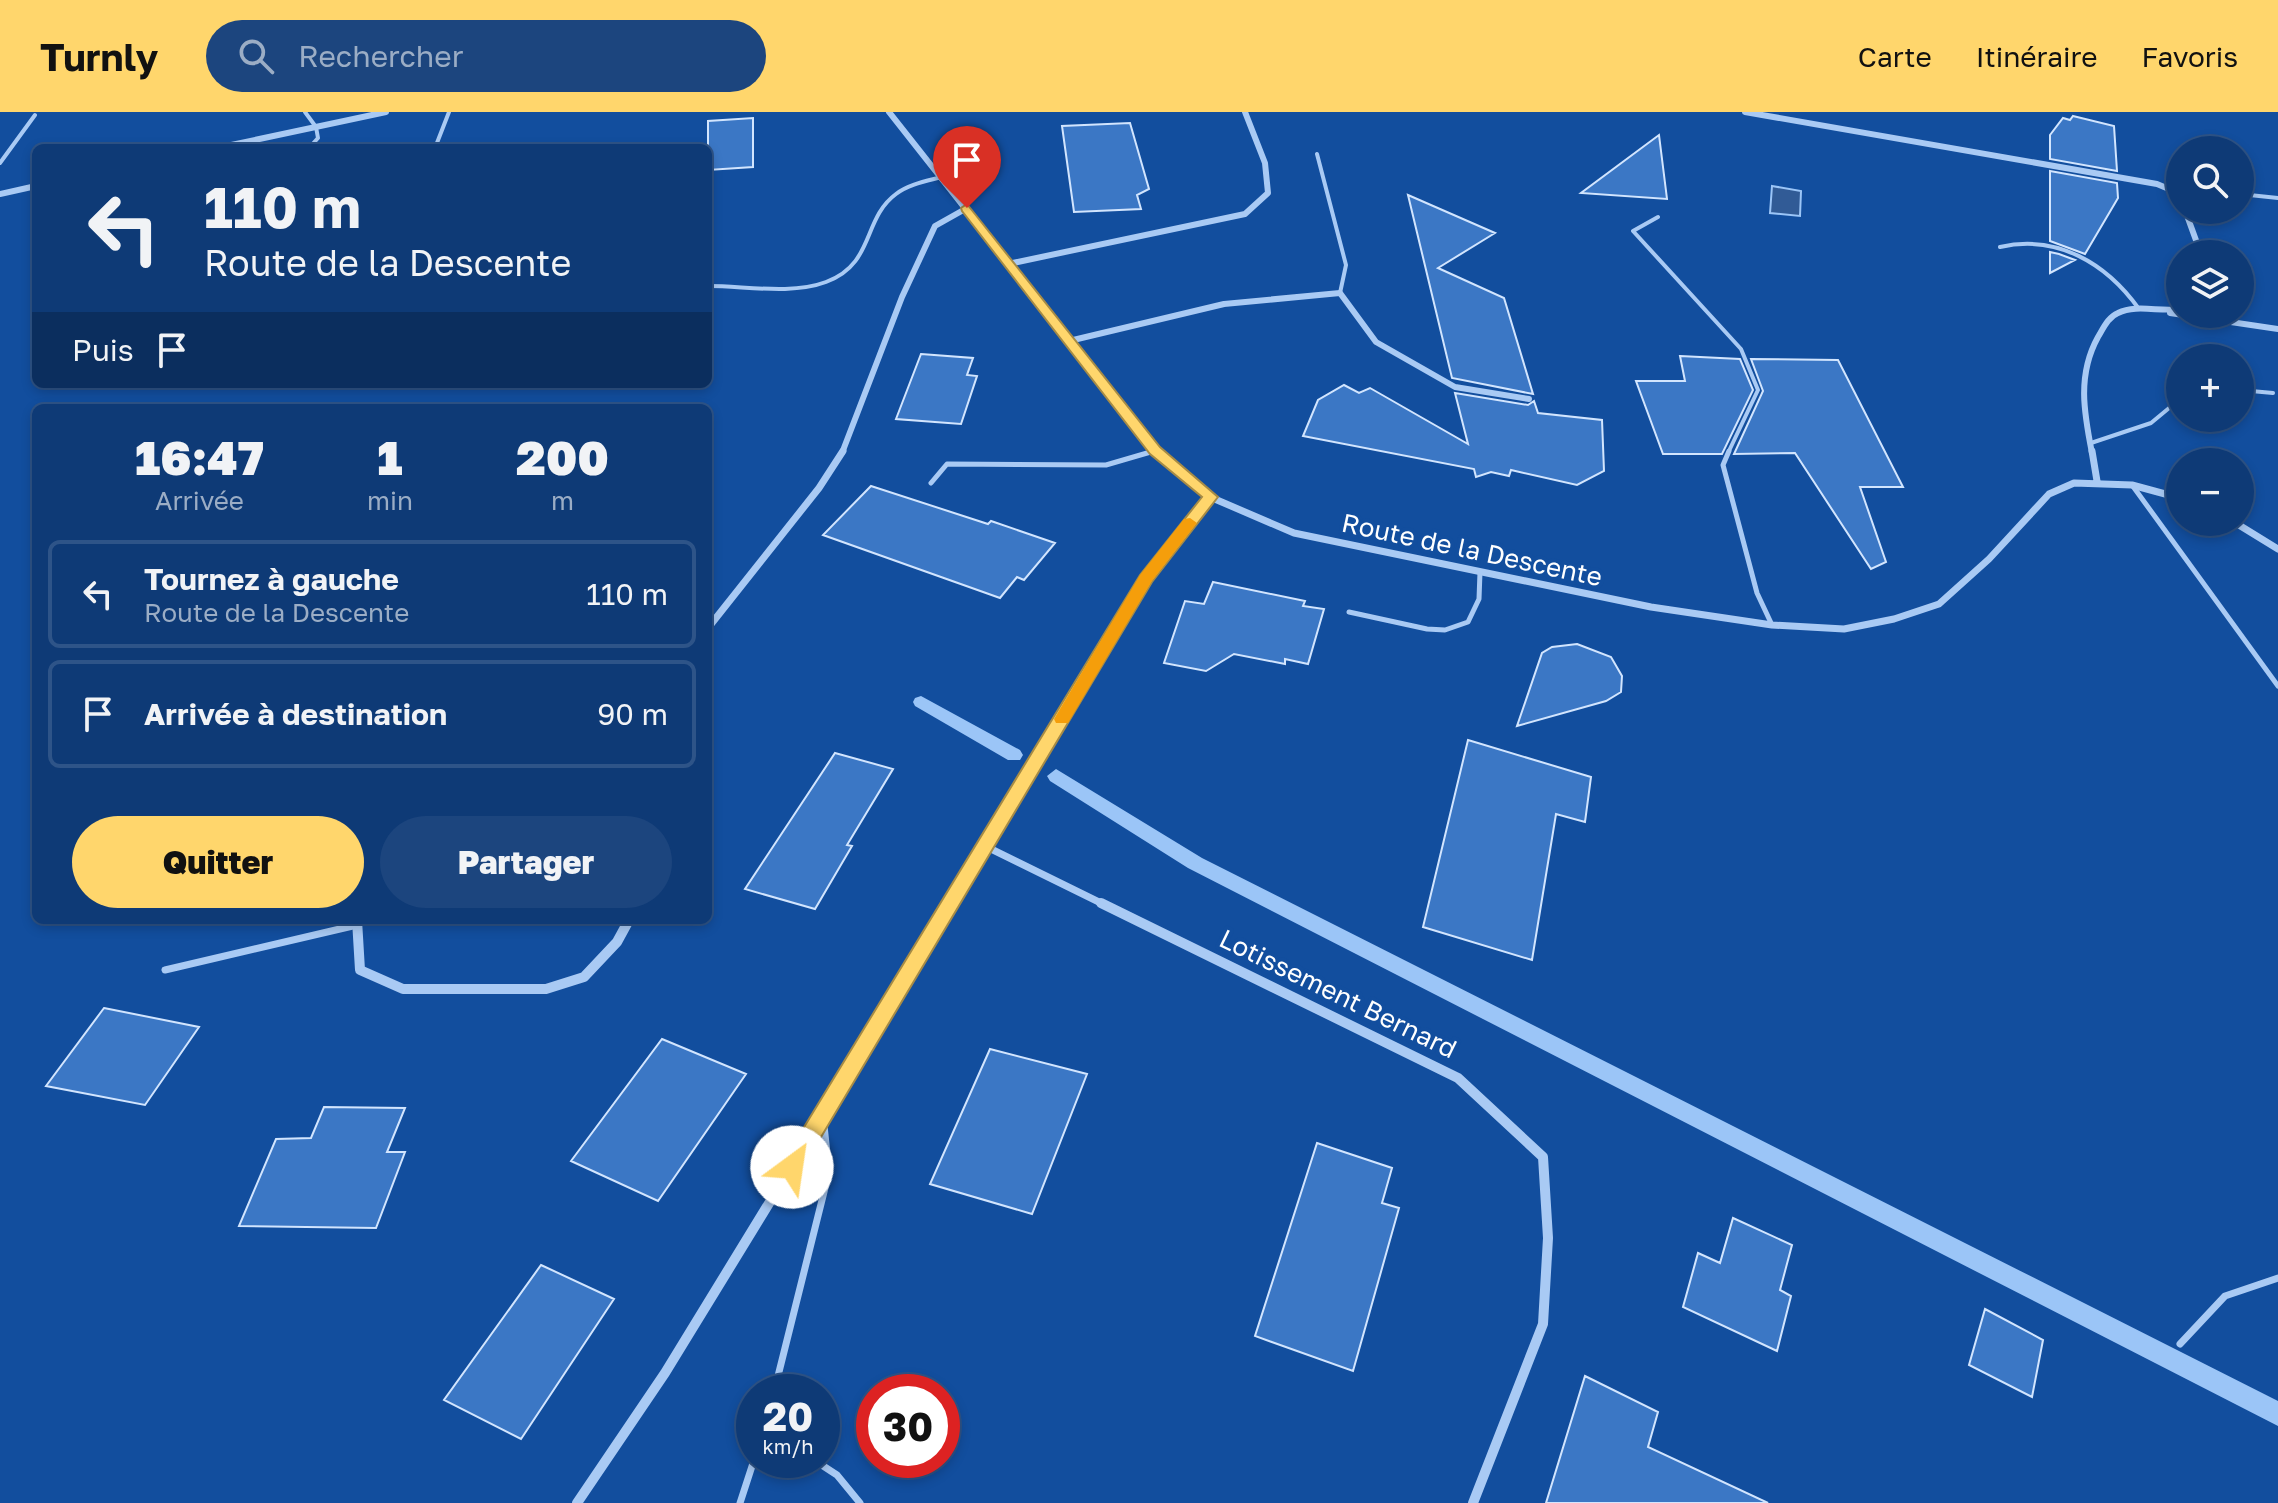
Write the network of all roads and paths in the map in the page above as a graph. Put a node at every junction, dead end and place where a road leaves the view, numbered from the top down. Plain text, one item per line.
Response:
1 (305, 112) edge
2 (386, 112) edge
3 (449, 112) edge
4 (889, 112) edge
5 (1245, 112) edge
6 (1745, 112) edge
7 (35, 115) dead end
8 (316, 127) junction
9 (236, 144) edge
10 (313, 144) edge
11 (437, 144) edge
12 (1317, 154) dead end
13 (0, 163) edge
14 (942, 177) junction
15 (32, 187) edge
16 (2166, 187) edge
17 (0, 194) edge
18 (2254, 195) edge
19 (2278, 198) edge
20 (967, 208) junction
21 (1658, 217) dead end
22 (2000, 247) dead end
23 (1008, 264) junction
24 (712, 286) edge
25 (1340, 293) junction
26 (2139, 309) junction
27 (2165, 313) joint
28 (2278, 329) edge
29 (1069, 341) junction
30 (2254, 391) edge
31 (2273, 393) dead end
32 (1529, 399) dead end
33 (2166, 411) edge
34 (2091, 443) junction
35 (1155, 451) junction
36 (2097, 481) junction
37 (931, 483) dead end
38 (2132, 485) junction
39 (2166, 494) edge
40 (1210, 497) junction
41 (2254, 534) edge
42 (2278, 549) edge
43 (1480, 572) junction
44 (1349, 612) dead end
45 (712, 623) edge
46 (1772, 625) junction
47 (2278, 686) edge
48 (987, 847) junction
49 (353, 924) edge
50 (357, 924) edge
51 (627, 924) edge
52 (165, 970) dead end
53 (823, 1116) junction
54 (2278, 1278) edge
55 (2180, 1344) dead end
56 (778, 1374) edge
57 (748, 1478) edge
58 (839, 1478) edge
59 (577, 1503) edge
60 (740, 1503) edge
61 (860, 1503) edge
62 (1473, 1503) edge

1 - 8 lane
2 - 8 street
3 - 11 lane
4 - 14 street, Route de la Descente
5 - 23 street
6 - 16 street
7 - 13 lane
8 - 9 street
8 - 10 lane
12 - 25 lane
14 - 20 street, Route de la Descente
14 - 24 lane
15 - 17 street
18 - 19 lane
20 - 23 street, Route de la Descente
20 - 45 street
21 - 46 lane
22 - 26 lane
23 - 29 street, Route de la Descente
25 - 29 street
25 - 32 street
26 - 27 street
26 - 34 street
27 - 28 street
29 - 35 street, Route de la Descente
30 - 31 lane
33 - 34 lane
34 - 36 street
35 - 37 lane
35 - 40 street, Route de la Descente
36 - 38 street, Route de la Descente
36 - 46 street, Route de la Descente
38 - 39 street, Route de la Descente
38 - 47 lane
40 - 43 street, Route de la Descente
40 - 48 street
41 - 42 street
43 - 44 lane
43 - 46 street, Route de la Descente
48 - 53 street
48 - 62 street, Lotissement Bernard
49 - 52 lane
50 - 51 street
53 - 56 lane
53 - 59 street
54 - 55 lane
57 - 60 lane
58 - 61 lane

